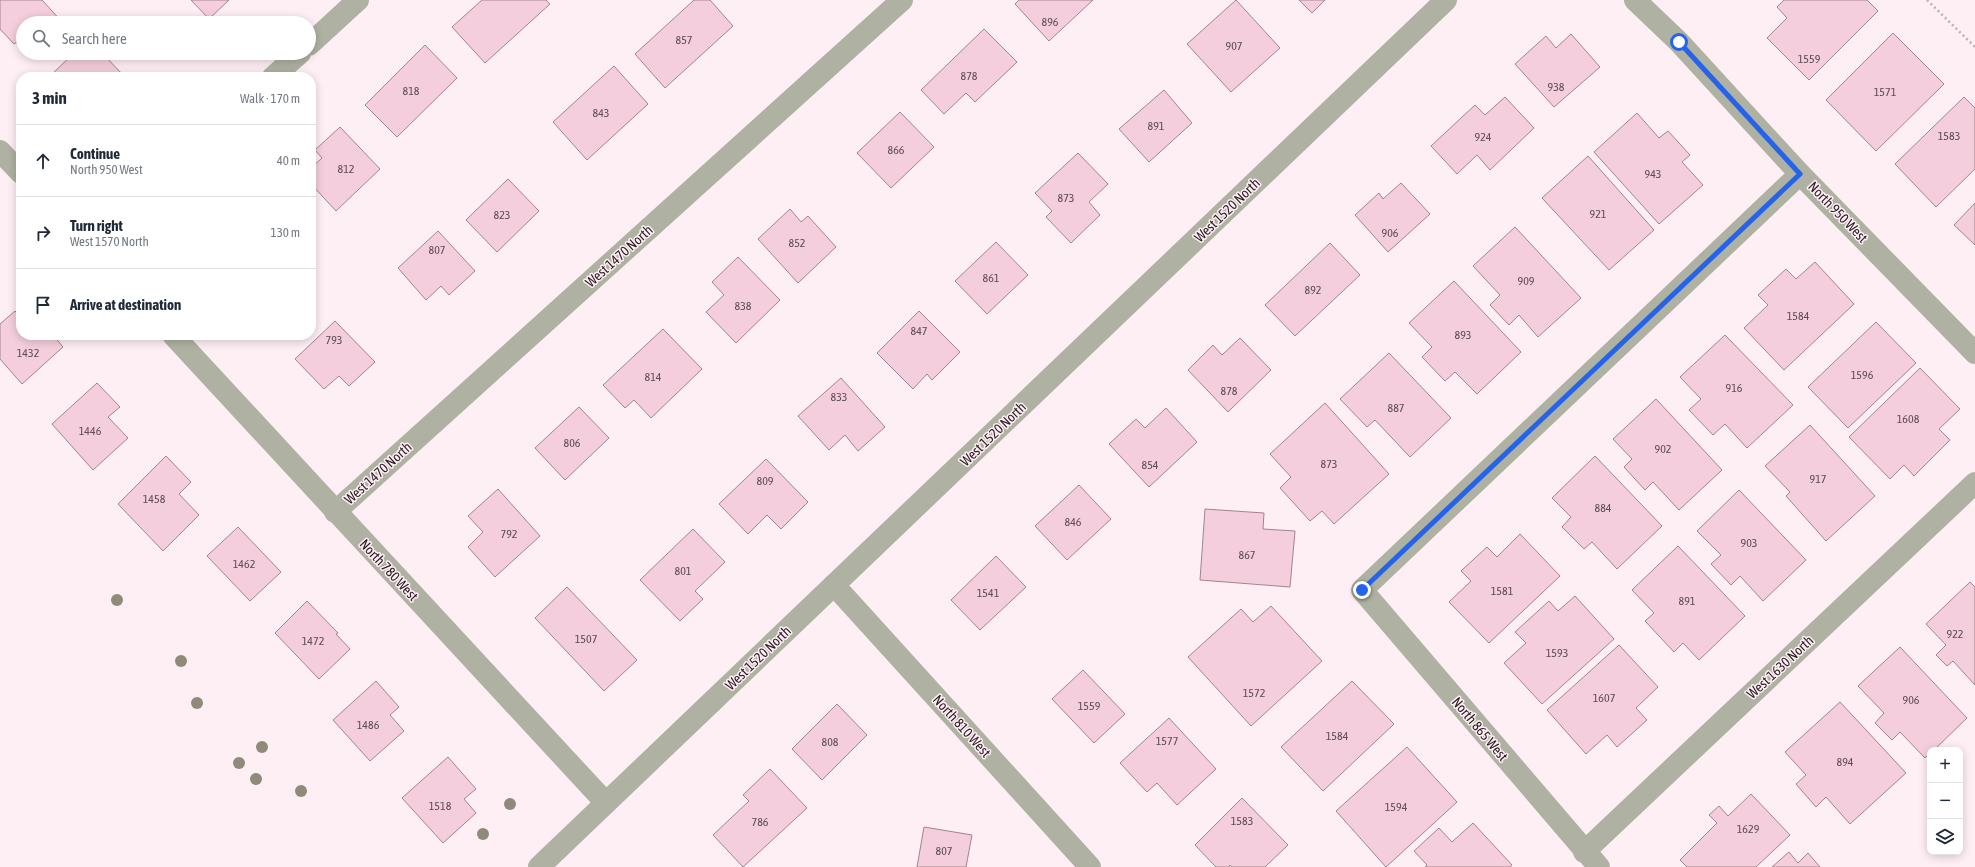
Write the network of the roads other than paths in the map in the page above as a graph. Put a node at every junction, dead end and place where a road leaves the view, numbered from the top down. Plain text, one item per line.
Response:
1 (358, 0) edge
2 (902, 0) edge
3 (1446, 0) edge
4 (1635, 0) edge
5 (316, 39) edge
6 (292, 60) edge
7 (279, 72) edge
8 (0, 151) edge
9 (16, 168) edge
10 (1800, 174) junction
11 (178, 340) edge
12 (1975, 353) edge
13 (1975, 483) edge
14 (335, 512) junction
15 (834, 585) junction
16 (606, 803) junction
17 (1592, 859) edge
18 (539, 867) edge
19 (1090, 867) edge

1 - 5 street
2 - 14 street, West 1470 North
3 - 15 street, West 1520 North
4 - 10 street, North 950 West
6 - 7 street
8 - 9 street
10 - 12 street, North 950 West
10 - 17 street, North 865 West
11 - 14 street, North 780 West
13 - 17 street, West 1630 North
14 - 16 street, North 780 West
15 - 16 street, West 1520 North
15 - 19 street, North 810 West
16 - 18 street, West 1520 North

